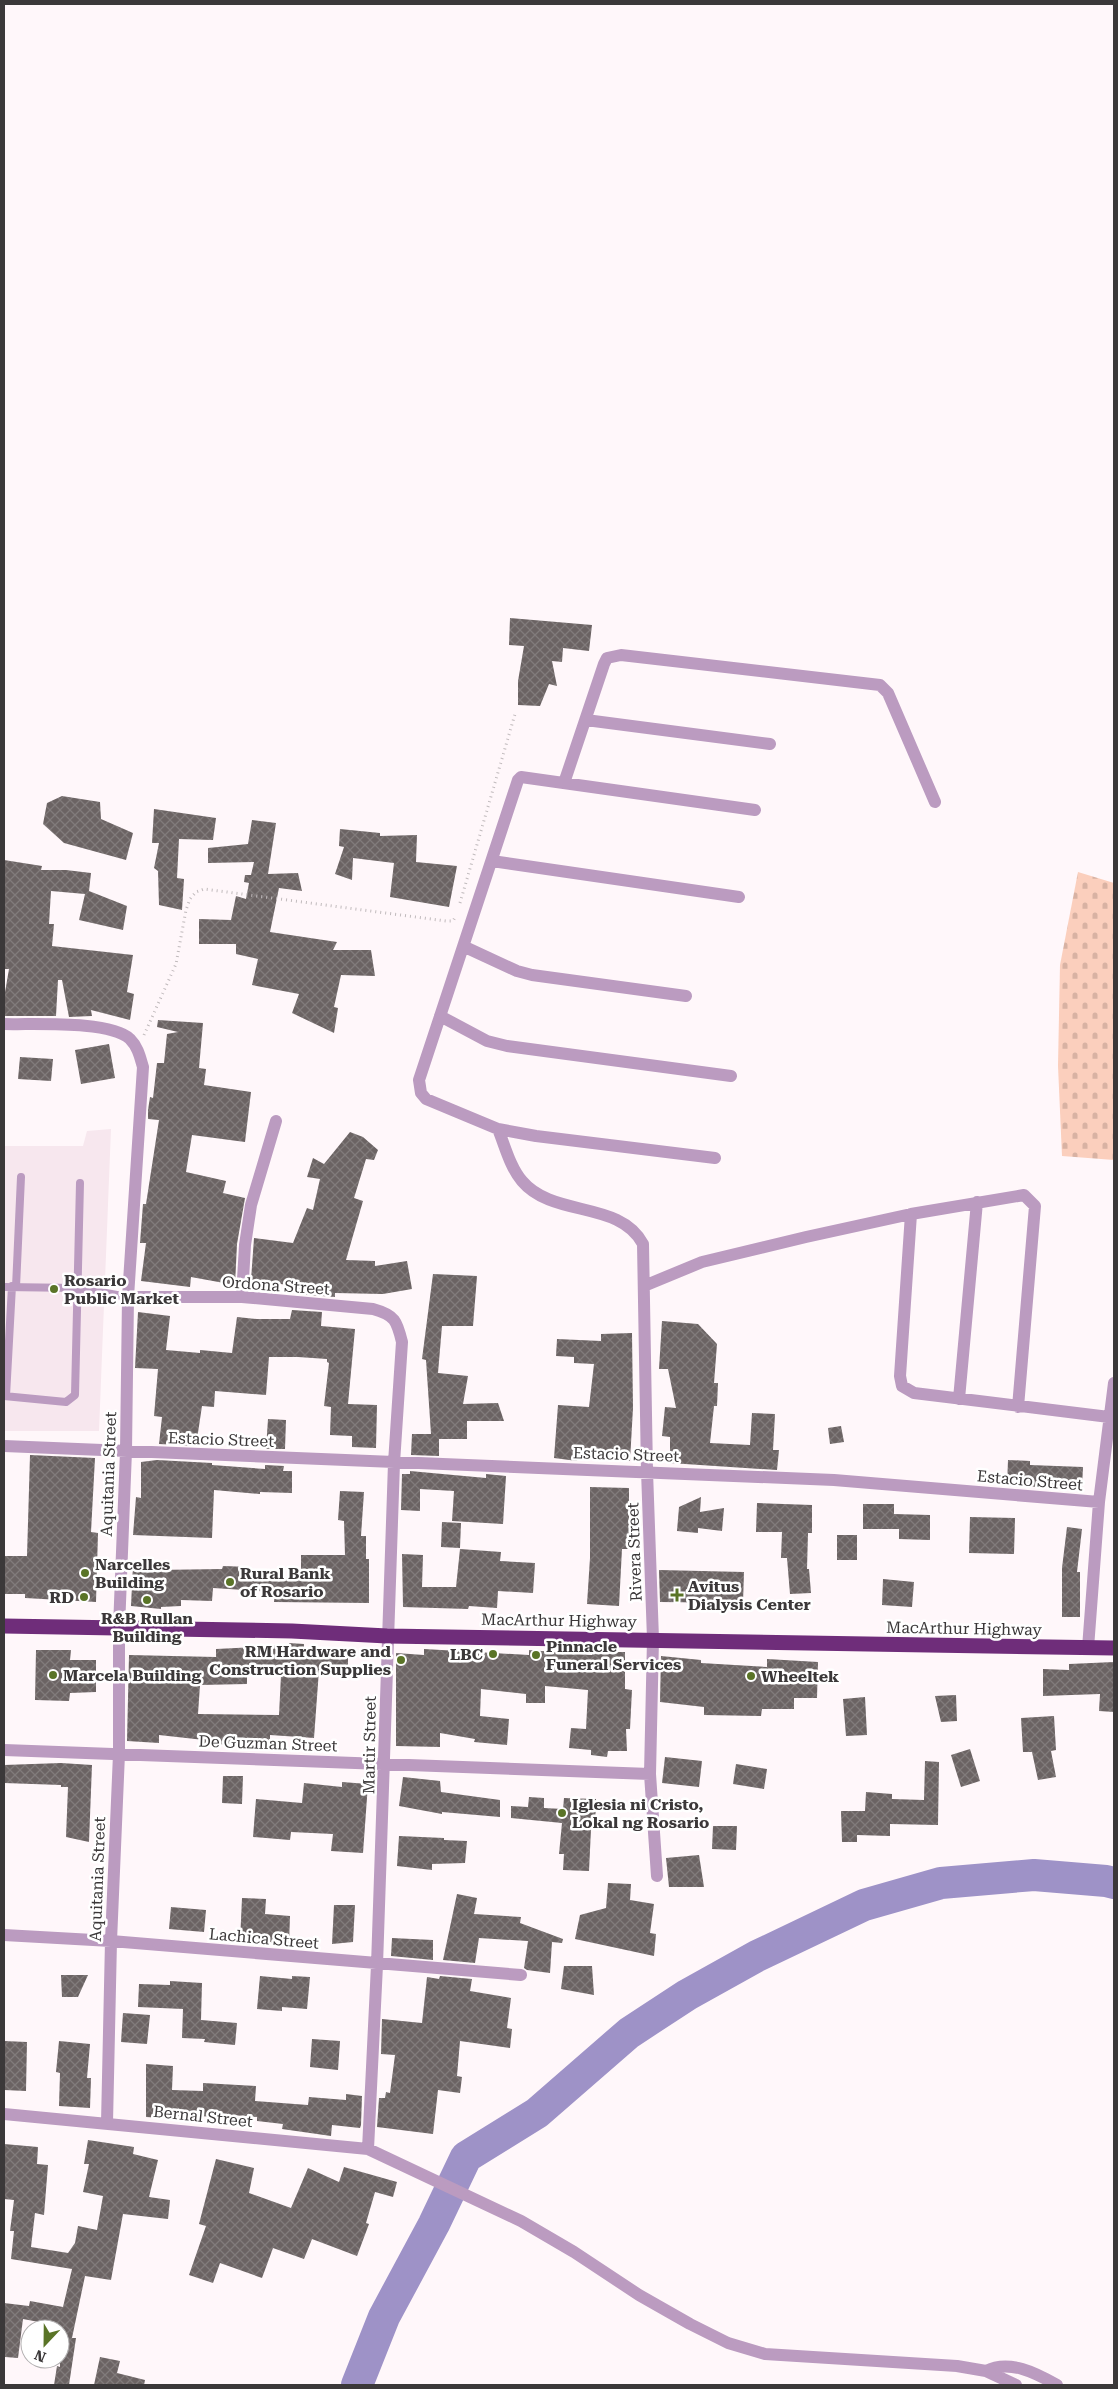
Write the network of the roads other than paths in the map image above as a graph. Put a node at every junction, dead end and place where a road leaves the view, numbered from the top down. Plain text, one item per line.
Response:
1 (586, 720) junction
2 (770, 744) dead end
3 (564, 783) junction
4 (934, 802) dead end
5 (755, 810) dead end
6 (492, 861) junction
7 (738, 897) dead end
8 (465, 948) junction
9 (686, 996) dead end
10 (440, 1016) junction
11 (4, 1024) edge
12 (731, 1076) dead end
13 (276, 1121) dead end
14 (498, 1129) junction
15 (715, 1158) dead end
16 (21, 1177) dead end
17 (80, 1183) dead end
18 (977, 1202) junction
19 (910, 1214) junction
20 (644, 1286) junction
21 (10, 1287) edge
22 (78, 1288) junction
23 (128, 1297) junction
24 (242, 1297) junction
25 (402, 1342) joint
26 (1114, 1383) edge
27 (5, 1396) edge
28 (959, 1399) junction
29 (1018, 1407) junction
30 (1109, 1417) junction
31 (4, 1446) edge
32 (126, 1451) junction
33 (394, 1463) junction
34 (647, 1471) junction
35 (1099, 1502) junction
36 (4, 1626) edge
37 (119, 1628) junction
38 (387, 1636) junction
39 (653, 1639) junction
40 (1088, 1648) junction
41 (1114, 1648) edge
42 (4, 1750) edge
43 (119, 1754) junction
44 (385, 1763) junction
45 (650, 1774) junction
46 (657, 1876) dead end
47 (4, 1935) edge
48 (111, 1941) junction
49 (377, 1965) junction
50 (521, 1975) dead end
51 (4, 2114) edge
52 (107, 2123) junction
53 (368, 2149) junction
54 (986, 2371) junction
55 (1016, 2385) edge
56 (1057, 2385) edge

1 - 2 street
1 - 3 street
1 - 4 street
3 - 5 street
3 - 6 street
6 - 7 street
6 - 8 street
8 - 9 street
8 - 10 street
10 - 12 street
10 - 14 street
11 - 23 street, Aquitania Street
13 - 24 street
14 - 15 street
14 - 20 street, Rivera Street
16 - 21 lane
17 - 22 lane
18 - 19 street
18 - 28 street
18 - 29 street
19 - 20 street
19 - 28 street
20 - 34 street, Rivera Street
21 - 22 lane
21 - 27 lane
22 - 23 lane
22 - 27 lane
23 - 24 street, Ordona Street
23 - 32 street, Aquitania Street
24 - 25 street, Ordona Street
25 - 33 street, Martir Street
26 - 30 street
28 - 29 street
29 - 30 street
30 - 35 street
31 - 32 street, Estacio Street
32 - 33 street, Estacio Street
32 - 37 street, Aquitania Street
33 - 34 street, Estacio Street
33 - 38 street, Martir Street
34 - 35 street, Estacio Street
34 - 39 street, Rivera Street
35 - 40 street, Estacio Street
36 - 37 highway, MacArthur Highway
37 - 38 highway, MacArthur Highway
37 - 43 street, Aquitania Street
38 - 39 highway, MacArthur Highway
38 - 44 street, Martir Street
39 - 40 highway, MacArthur Highway
39 - 45 street, Rivera Street
40 - 41 highway, MacArthur Highway
42 - 43 street, De Guzman Street
43 - 44 street, De Guzman Street
43 - 48 street, Aquitania Street
44 - 45 street, De Guzman Street
44 - 49 street, Martir Street
45 - 46 street, Rivera Street
47 - 48 street, Lachica Street
48 - 49 street, Lachica Street
48 - 52 street, Aquitania Street
49 - 50 street, Lachica Street
49 - 53 street, Martir Street
51 - 52 street, Bernal Street
52 - 53 street, Bernal Street
53 - 54 street, Bernal Street
54 - 55 street
54 - 56 street

